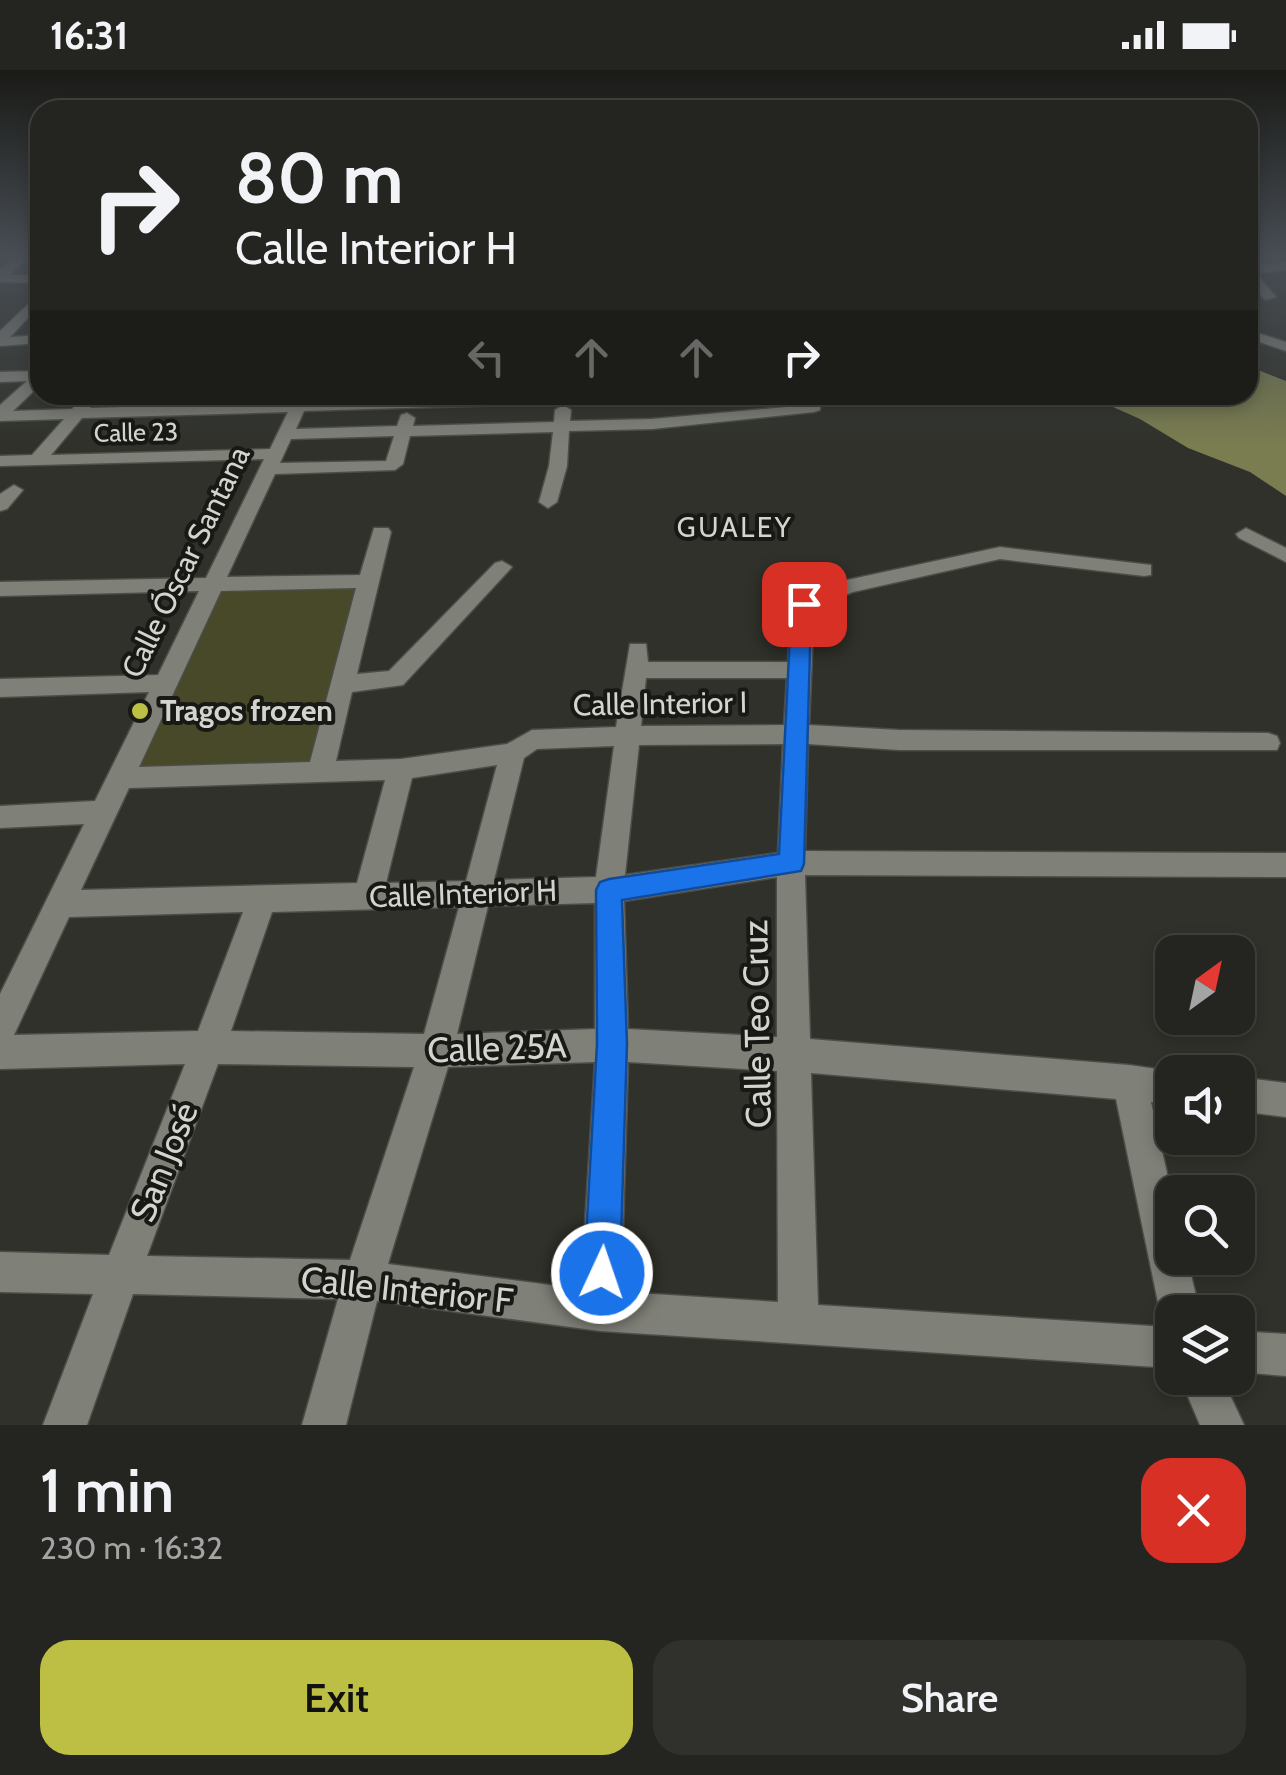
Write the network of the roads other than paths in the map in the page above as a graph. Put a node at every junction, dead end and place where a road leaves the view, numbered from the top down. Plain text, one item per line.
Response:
1 (18, 319) edge
2 (1258, 338) edge
3 (0, 340) edge
4 (30, 340) edge
5 (1286, 348) edge
6 (0, 377) edge
7 (30, 377) edge
8 (30, 386) edge
9 (85, 405) edge
10 (157, 405) edge
11 (285, 405) edge
12 (298, 405) edge
13 (410, 405) edge
14 (486, 405) edge
15 (563, 405) edge
16 (653, 405) edge
17 (814, 407) dead end
18 (78, 414) junction
19 (0, 415) edge
20 (564, 424) junction
21 (208, 425) edge
22 (483, 427) junction
23 (652, 430) junction
24 (403, 431) junction
25 (284, 434) junction
26 (138, 435) junction
27 (0, 460) edge
28 (37, 460) junction
29 (270, 462) junction
30 (14, 490) dead end
31 (548, 502) dead end
32 (0, 505) edge
33 (380, 532) dead end
34 (1246, 534) dead end
35 (1286, 556) edge
36 (502, 568) dead end
37 (1144, 570) dead end
38 (368, 581) junction
39 (213, 584) junction
40 (0, 590) edge
41 (798, 670) junction
42 (165, 683) junction
43 (342, 684) junction
44 (0, 688) edge
45 (798, 734) junction
46 (626, 736) junction
47 (1268, 743) dead end
48 (513, 753) junction
49 (401, 769) junction
50 (321, 770) junction
51 (118, 778) junction
52 (102, 812) junction
53 (0, 816) edge
54 (792, 864) junction
55 (1286, 865) edge
56 (609, 890) junction
57 (475, 893) junction
58 (368, 896) junction
59 (262, 899) junction
60 (58, 904) junction
61 (9, 987) edge
62 (0, 1029) edge
63 (612, 1044) junction
64 (211, 1047) junction
65 (436, 1051) junction
66 (0, 1052) edge
67 (797, 1054) junction
68 (1130, 1082) junction
69 (1155, 1085) edge
70 (1255, 1096) edge
71 (1286, 1100) edge
72 (0, 1272) edge
73 (117, 1274) junction
74 (363, 1280) junction
75 (1176, 1295) edge
76 (600, 1311) junction
77 (798, 1324) junction
78 (1155, 1347) edge
79 (1255, 1353) edge
80 (1286, 1355) edge
81 (1209, 1395) edge
82 (66, 1425) edge
83 (324, 1425) edge
84 (1222, 1425) edge

1 - 3 street
2 - 5 street
3 - 4 street
6 - 7 street
8 - 19 street
9 - 18 street
10 - 26 street
11 - 21 street
12 - 25 street, Calle Óscar Santana
13 - 24 street
14 - 22 street
15 - 20 street
16 - 23 street
17 - 23 street
18 - 19 street
18 - 26 street
18 - 28 street
20 - 22 street
20 - 23 street
20 - 31 street
21 - 26 street, Calle 23
21 - 26 street
21 - 29 street, Calle 23
22 - 24 street
24 - 25 street
24 - 29 street, Calle 23
25 - 29 street, Calle Óscar Santana
26 - 28 street, Calle 23
27 - 28 street, Calle 23
29 - 39 street, Calle Óscar Santana
30 - 32 street
33 - 38 street
34 - 35 street
36 - 43 street
37 - 41 street, Calle Teo Cruz
38 - 39 street
38 - 43 street
39 - 40 street
39 - 42 street, Calle Óscar Santana
41 - 45 street, Calle Teo Cruz
41 - 46 street
42 - 44 street
42 - 51 street, Calle Óscar Santana
43 - 50 street
45 - 46 street, Calle Interior I
45 - 47 street, Calle Interior I
45 - 54 street, Calle Teo Cruz
46 - 48 street, Calle Interior I
46 - 56 street
48 - 49 street, Calle Interior I
48 - 57 street
49 - 50 street, Calle Interior I
49 - 58 street
50 - 51 street, Calle Interior I
51 - 52 street, Calle Óscar Santana
52 - 53 street
52 - 60 street, Calle Óscar Santana
54 - 55 street, Calle Interior H
54 - 56 street, Calle Interior H
54 - 67 street, Calle Teo Cruz
56 - 57 street, Calle Interior H
56 - 63 street
57 - 58 street, Calle Interior H
57 - 65 street
58 - 59 street, Calle Interior H
59 - 60 street, Calle Interior H
59 - 64 street, San José
60 - 61 street, Calle Óscar Santana
61 - 62 street, Calle Óscar Santana
63 - 65 street, Calle 25A
63 - 67 street, Calle 25A
63 - 76 street
64 - 65 street, Calle 25A
64 - 66 street, Calle 25A
64 - 73 street, San José
65 - 74 street
67 - 68 street, Calle 25A
67 - 77 street, Calle Teo Cruz
68 - 69 street, Calle 25A
68 - 75 street
70 - 71 street
72 - 73 street, Calle Interior F
73 - 74 street, Calle Interior F
73 - 82 street, San José
74 - 76 street, Calle Interior F
74 - 83 street
76 - 77 street, Calle Interior F
77 - 78 street, Calle Interior F
79 - 80 street
81 - 84 street

